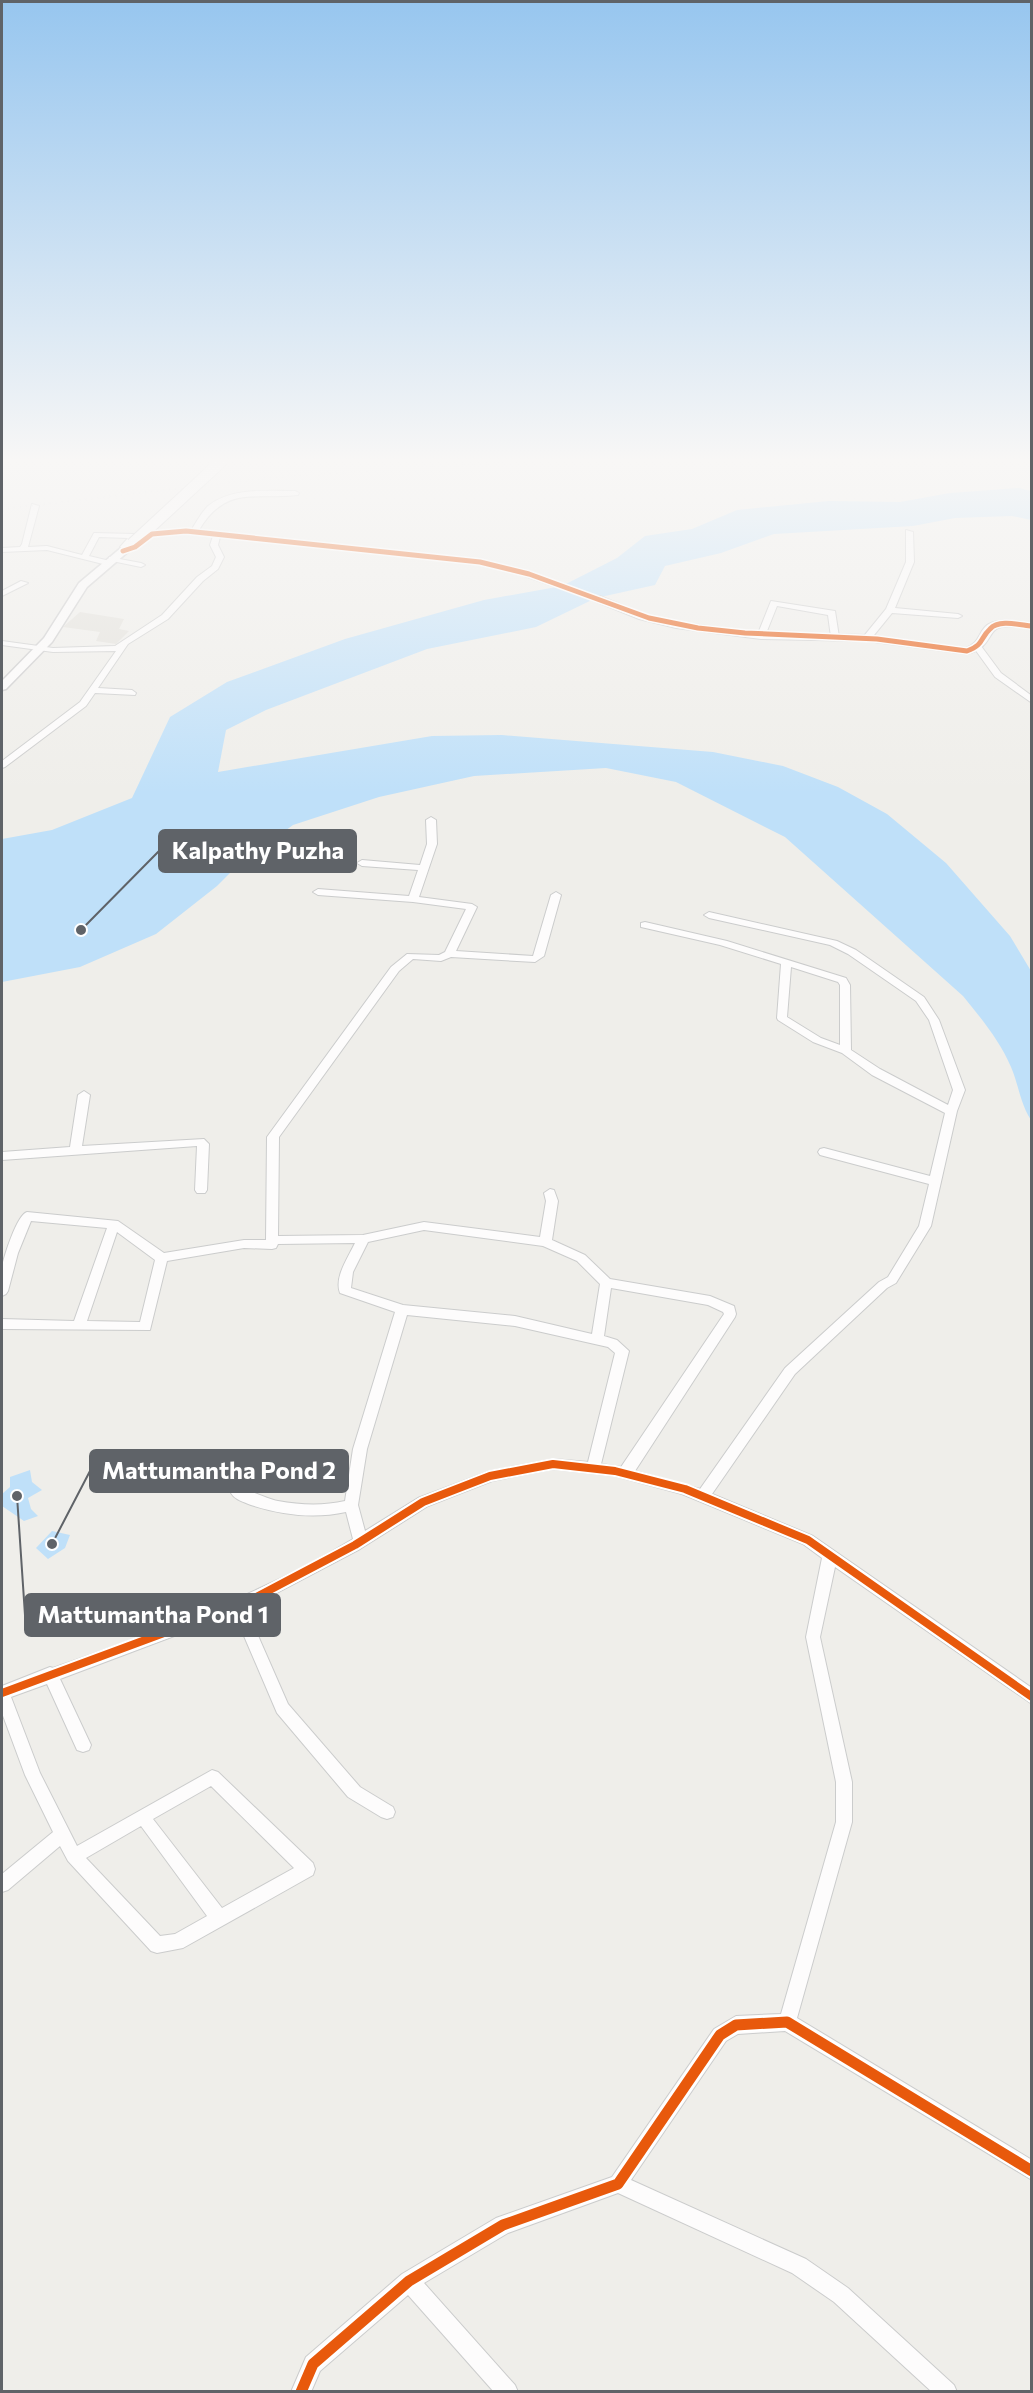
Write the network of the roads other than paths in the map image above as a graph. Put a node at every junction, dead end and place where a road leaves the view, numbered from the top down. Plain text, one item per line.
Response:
1 (100, 571) edge
2 (210, 571) edge
3 (516, 571) edge
4 (906, 571) edge
5 (24, 583) dead end
6 (2, 594) edge
7 (597, 598) joint
8 (890, 610) junction
9 (958, 616) dead end
10 (1032, 627) edge
11 (761, 636) junction
12 (835, 637) junction
13 (867, 638) junction
14 (2, 643) edge
15 (125, 643) junction
16 (41, 648) junction
17 (978, 648) junction
18 (2, 687) edge
19 (92, 690) junction
20 (132, 693) dead end
21 (1032, 701) edge
22 (2, 765) edge
23 (430, 820) dead end
24 (362, 863) dead end
25 (425, 868) junction
26 (318, 892) dead end
27 (556, 896) dead end
28 (413, 899) junction
29 (710, 915) dead end
30 (645, 925) dead end
31 (449, 954) junction
32 (786, 964) junction
33 (846, 1051) junction
34 (84, 1095) dead end
35 (951, 1111) junction
36 (75, 1151) junction
37 (824, 1152) dead end
38 (2, 1156) edge
39 (934, 1181) junction
40 (201, 1190) dead end
41 (550, 1193) dead end
42 (114, 1224) junction
43 (363, 1239) junction
44 (272, 1240) junction
45 (545, 1242) junction
46 (7, 1253) edge
47 (162, 1258) junction
48 (606, 1283) junction
49 (2, 1291) edge
50 (402, 1310) junction
51 (2, 1324) edge
52 (79, 1325) junction
53 (597, 1340) junction
54 (593, 1469) junction
55 (629, 1475) junction
56 (238, 1493) dead end
57 (703, 1496) junction
58 (351, 1505) junction
59 (361, 1541) junction
60 (830, 1556) junction
61 (244, 1603) junction
62 (50, 1674) junction
63 (2, 1693) edge
64 (1032, 1697) edge
65 (83, 1744) dead end
66 (387, 1812) dead end
67 (148, 1826) dead end
68 (62, 1834) junction
69 (74, 1856) junction
70 (2, 1884) edge
71 (220, 1919) junction
72 (787, 2022) junction
73 (1032, 2171) edge
74 (618, 2184) junction
75 (409, 2281) junction
76 (301, 2391) edge
77 (508, 2391) edge
78 (947, 2391) edge

1 - 16 main road
2 - 15 street
3 - 7 street
4 - 8 street
5 - 6 street
7 - 11 street
8 - 9 street
8 - 13 street
10 - 17 street
11 - 12 street
11 - 12 street
12 - 13 street
13 - 17 street
14 - 16 street
15 - 16 street
15 - 19 street
16 - 18 main road
17 - 21 street
19 - 20 street
19 - 22 street
23 - 25 street
24 - 25 street
25 - 28 street
26 - 28 street
27 - 31 street
28 - 31 street
29 - 35 street
30 - 32 street
31 - 44 street
32 - 33 street
32 - 33 street
33 - 35 street
34 - 36 street
35 - 39 street
36 - 38 street
36 - 40 street
37 - 39 street
39 - 57 street
41 - 45 street
42 - 46 street
42 - 47 street
42 - 52 street
43 - 44 street
43 - 45 street
43 - 50 street
44 - 47 street
45 - 48 street
46 - 49 street
47 - 52 street
48 - 53 street
48 - 55 street
50 - 53 street
50 - 58 street
51 - 52 street
53 - 54 street
54 - 55 street
54 - 59 street
55 - 57 street
56 - 58 street
57 - 60 street
58 - 59 street
59 - 61 street
60 - 64 street
60 - 72 street
61 - 62 street
61 - 66 street
62 - 63 street
62 - 65 street
63 - 68 street
67 - 71 street
68 - 69 street
68 - 70 street
69 - 71 street
69 - 71 street
72 - 73 street
72 - 74 street
74 - 75 street
74 - 78 street
75 - 76 street
75 - 77 street

